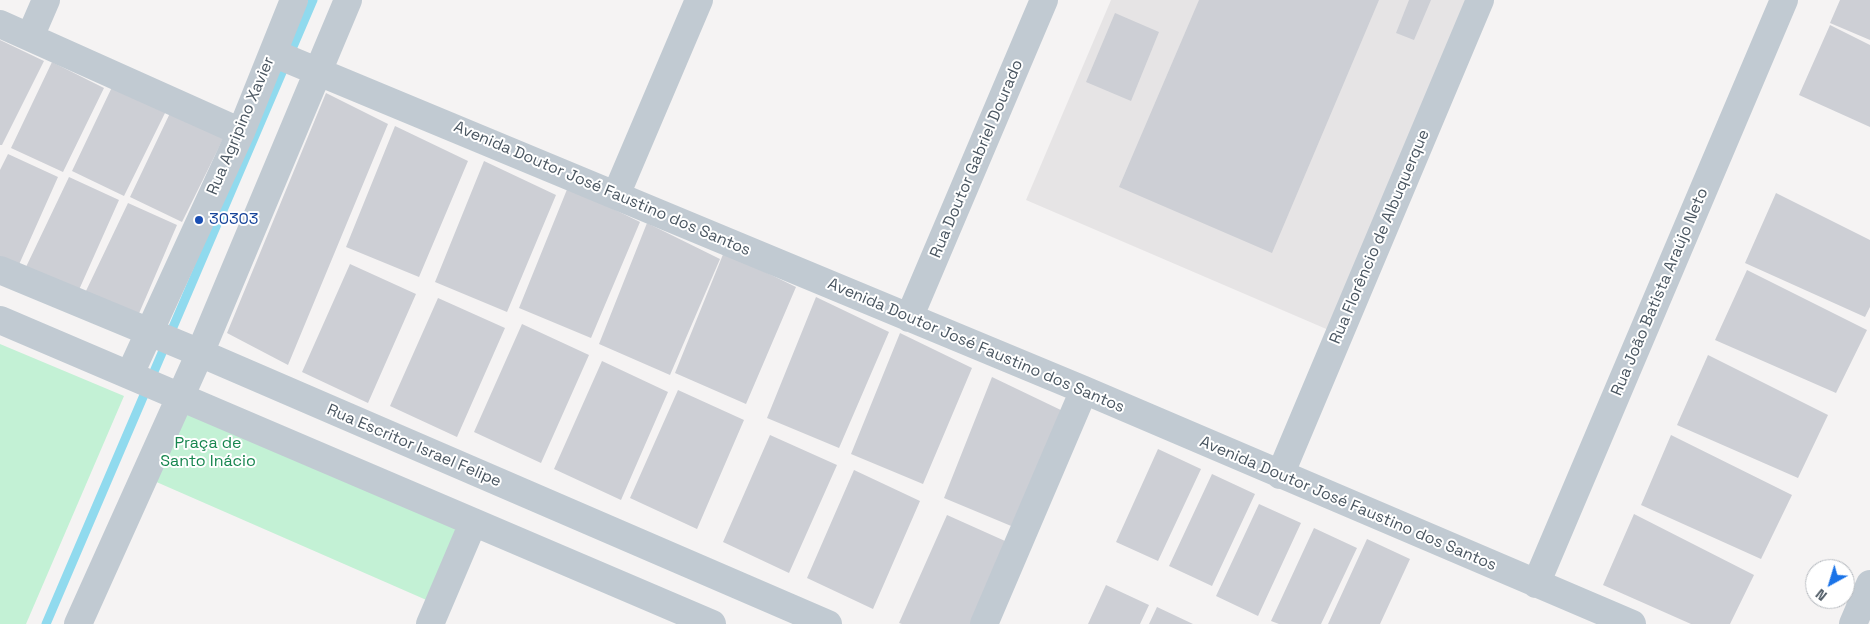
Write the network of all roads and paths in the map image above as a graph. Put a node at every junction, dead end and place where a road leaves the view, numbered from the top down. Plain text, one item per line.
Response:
1 (46, 0) edge
2 (294, 0) edge
3 (348, 0) edge
4 (699, 0) edge
5 (1044, 0) edge
6 (1480, 0) edge
7 (1784, 0) edge
8 (0, 24) edge
9 (30, 37) junction
10 (278, 55) junction
11 (313, 69) junction
12 (241, 132) junction
13 (616, 195) junction
14 (0, 270) edge
15 (909, 318) junction
16 (0, 320) edge
17 (149, 334) junction
18 (200, 353) junction
19 (130, 374) junction
20 (1084, 390) junction
21 (180, 396) junction
22 (1280, 475) junction
23 (472, 523) junction
24 (1536, 584) junction
25 (1870, 584) edge
26 (788, 616) edge
27 (78, 624) edge
28 (430, 624) edge
29 (712, 624) edge
30 (828, 624) edge
31 (984, 624) edge
32 (1632, 624) edge
33 (1853, 624) edge

1 - 9 street
2 - 10 street, Rua Agripino Xavier
3 - 11 street
4 - 13 street
5 - 15 street, Rua Doutor Gabriel Dourado
6 - 22 street, Rua Florêncio de Albuquerque
7 - 24 street, Rua João Batista Araújo Neto
8 - 9 street
9 - 12 street
10 - 11 street, Avenida Doutor José Faustino dos Santos
10 - 12 street, Rua Agripino Xavier
11 - 13 street, Avenida Doutor José Faustino dos Santos
11 - 18 street
12 - 17 street, Rua Agripino Xavier
13 - 15 street, Avenida Doutor José Faustino dos Santos
14 - 17 street, Rua Escritor Israel Felipe
15 - 20 street, Avenida Doutor José Faustino dos Santos
16 - 19 street
17 - 18 street, Rua Escritor Israel Felipe
17 - 19 street, Rua Agripino Xavier
18 - 21 street
18 - 26 street, Rua Escritor Israel Felipe
19 - 21 street
20 - 22 street, Avenida Doutor José Faustino dos Santos
20 - 31 street
21 - 23 street
21 - 27 street
22 - 24 street, Avenida Doutor José Faustino dos Santos
23 - 28 street
23 - 29 street
24 - 32 street, Avenida Doutor José Faustino dos Santos
25 - 33 street
26 - 30 street, Rua Escritor Israel Felipe

